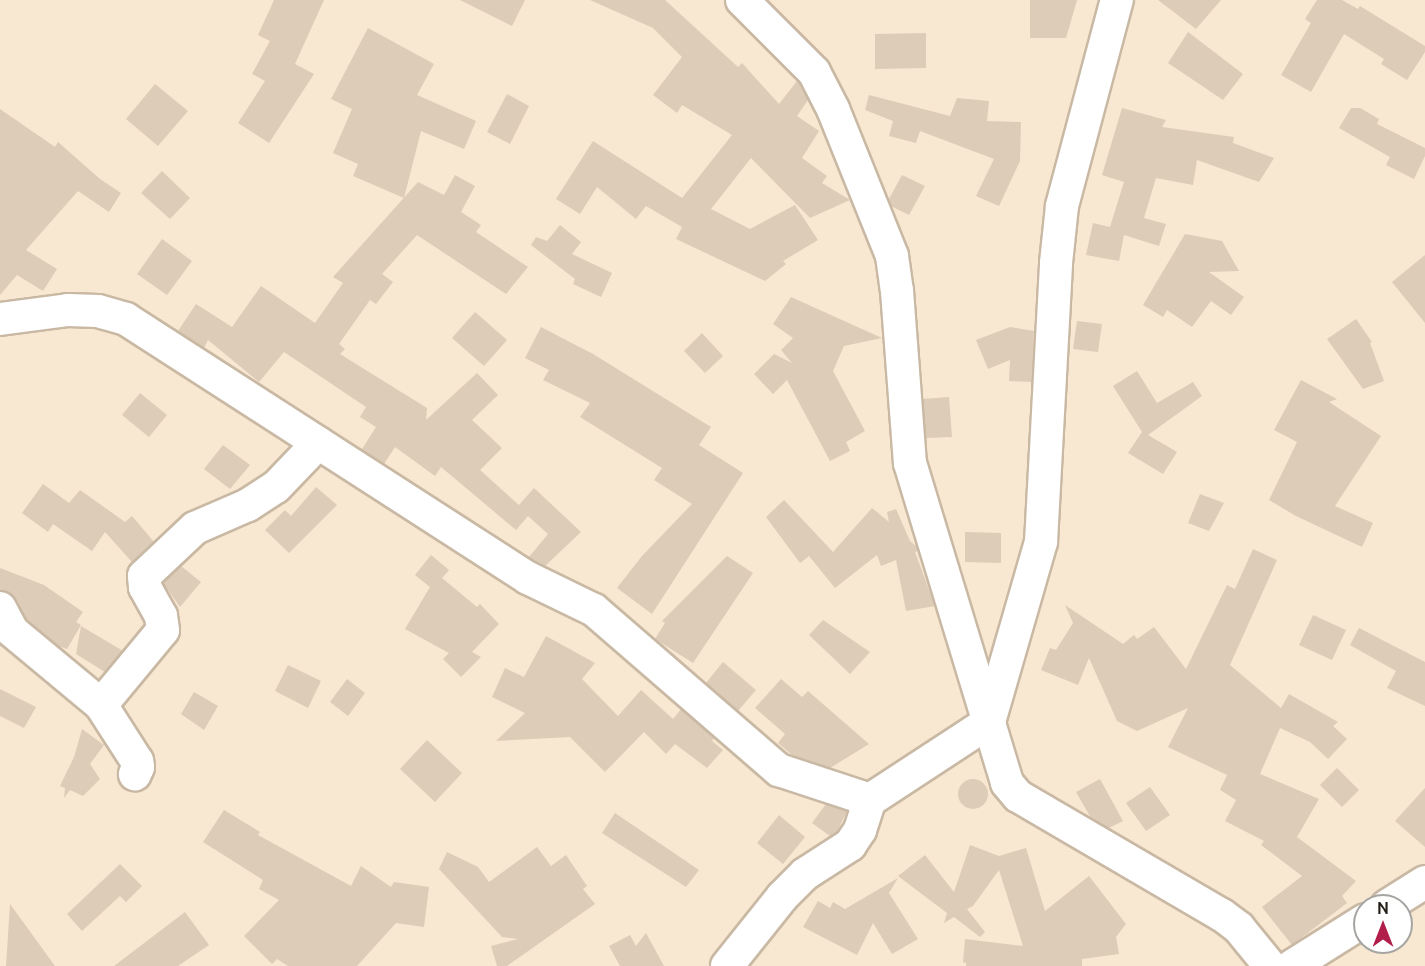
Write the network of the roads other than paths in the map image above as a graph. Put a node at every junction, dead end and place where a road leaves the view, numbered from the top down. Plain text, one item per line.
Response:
1 (742, 0) edge
2 (1117, 0) edge
3 (0, 320) edge
4 (318, 443) junction
5 (0, 608) edge
6 (101, 705) junction
7 (989, 722) junction
8 (135, 774) dead end
9 (870, 800) junction
10 (1425, 882) edge
11 (1406, 894) edge
12 (1353, 928) edge
13 (727, 966) edge
14 (1270, 966) edge
15 (1292, 966) edge

1 - 7 street
2 - 7 street
3 - 4 street
4 - 6 street
4 - 9 street
5 - 6 street
6 - 8 street
7 - 9 street
7 - 14 street
9 - 13 street
10 - 11 street
12 - 15 street

